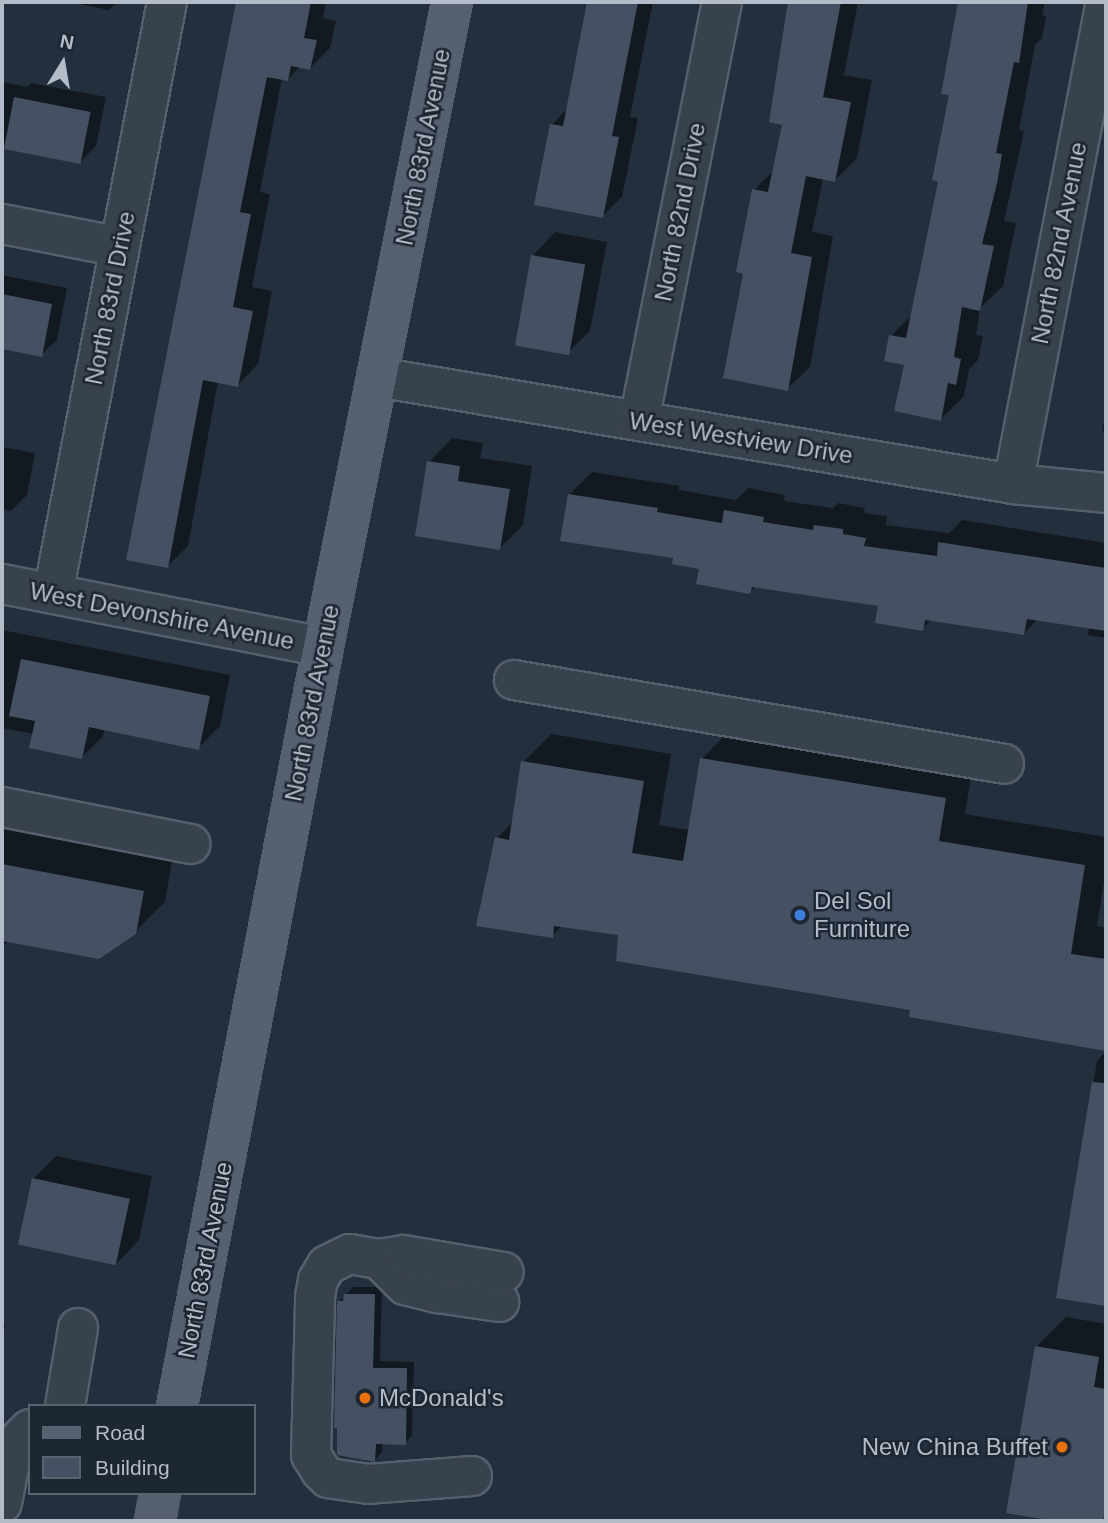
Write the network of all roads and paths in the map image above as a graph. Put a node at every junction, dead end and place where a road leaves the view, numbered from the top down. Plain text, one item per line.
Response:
1 (167, 2) edge
2 (452, 2) edge
3 (722, 2) edge
4 (1106, 2) edge
5 (2, 223) edge
6 (120, 247) junction
7 (377, 377) junction
8 (639, 421) junction
9 (1013, 484) junction
10 (1106, 493) edge
11 (2, 584) edge
12 (53, 594) junction
13 (323, 647) junction
14 (514, 680) dead end
15 (1004, 764) dead end
16 (2, 807) edge
17 (190, 844) dead end
18 (501, 1287) dead end
19 (78, 1328) dead end
20 (65, 1404) edge
21 (177, 1404) edge
22 (28, 1431) edge
23 (472, 1476) dead end
24 (160, 1495) edge
25 (2, 1503) edge
26 (155, 1521) edge

1 - 6 street, North 83rd Drive
2 - 7 main road, North 83rd Avenue
3 - 8 street, North 82nd Drive
4 - 9 street, North 82nd Avenue
5 - 6 street
6 - 12 street, North 83rd Drive
7 - 8 street, West Westview Drive
7 - 13 main road, North 83rd Avenue
8 - 9 street, West Westview Drive
9 - 10 street, West Westview Drive
11 - 12 street, West Devonshire Avenue
12 - 13 street, West Devonshire Avenue
13 - 21 main road, North 83rd Avenue
14 - 15 street
16 - 17 street
18 - 23 street
19 - 20 street
22 - 25 street
24 - 26 main road

